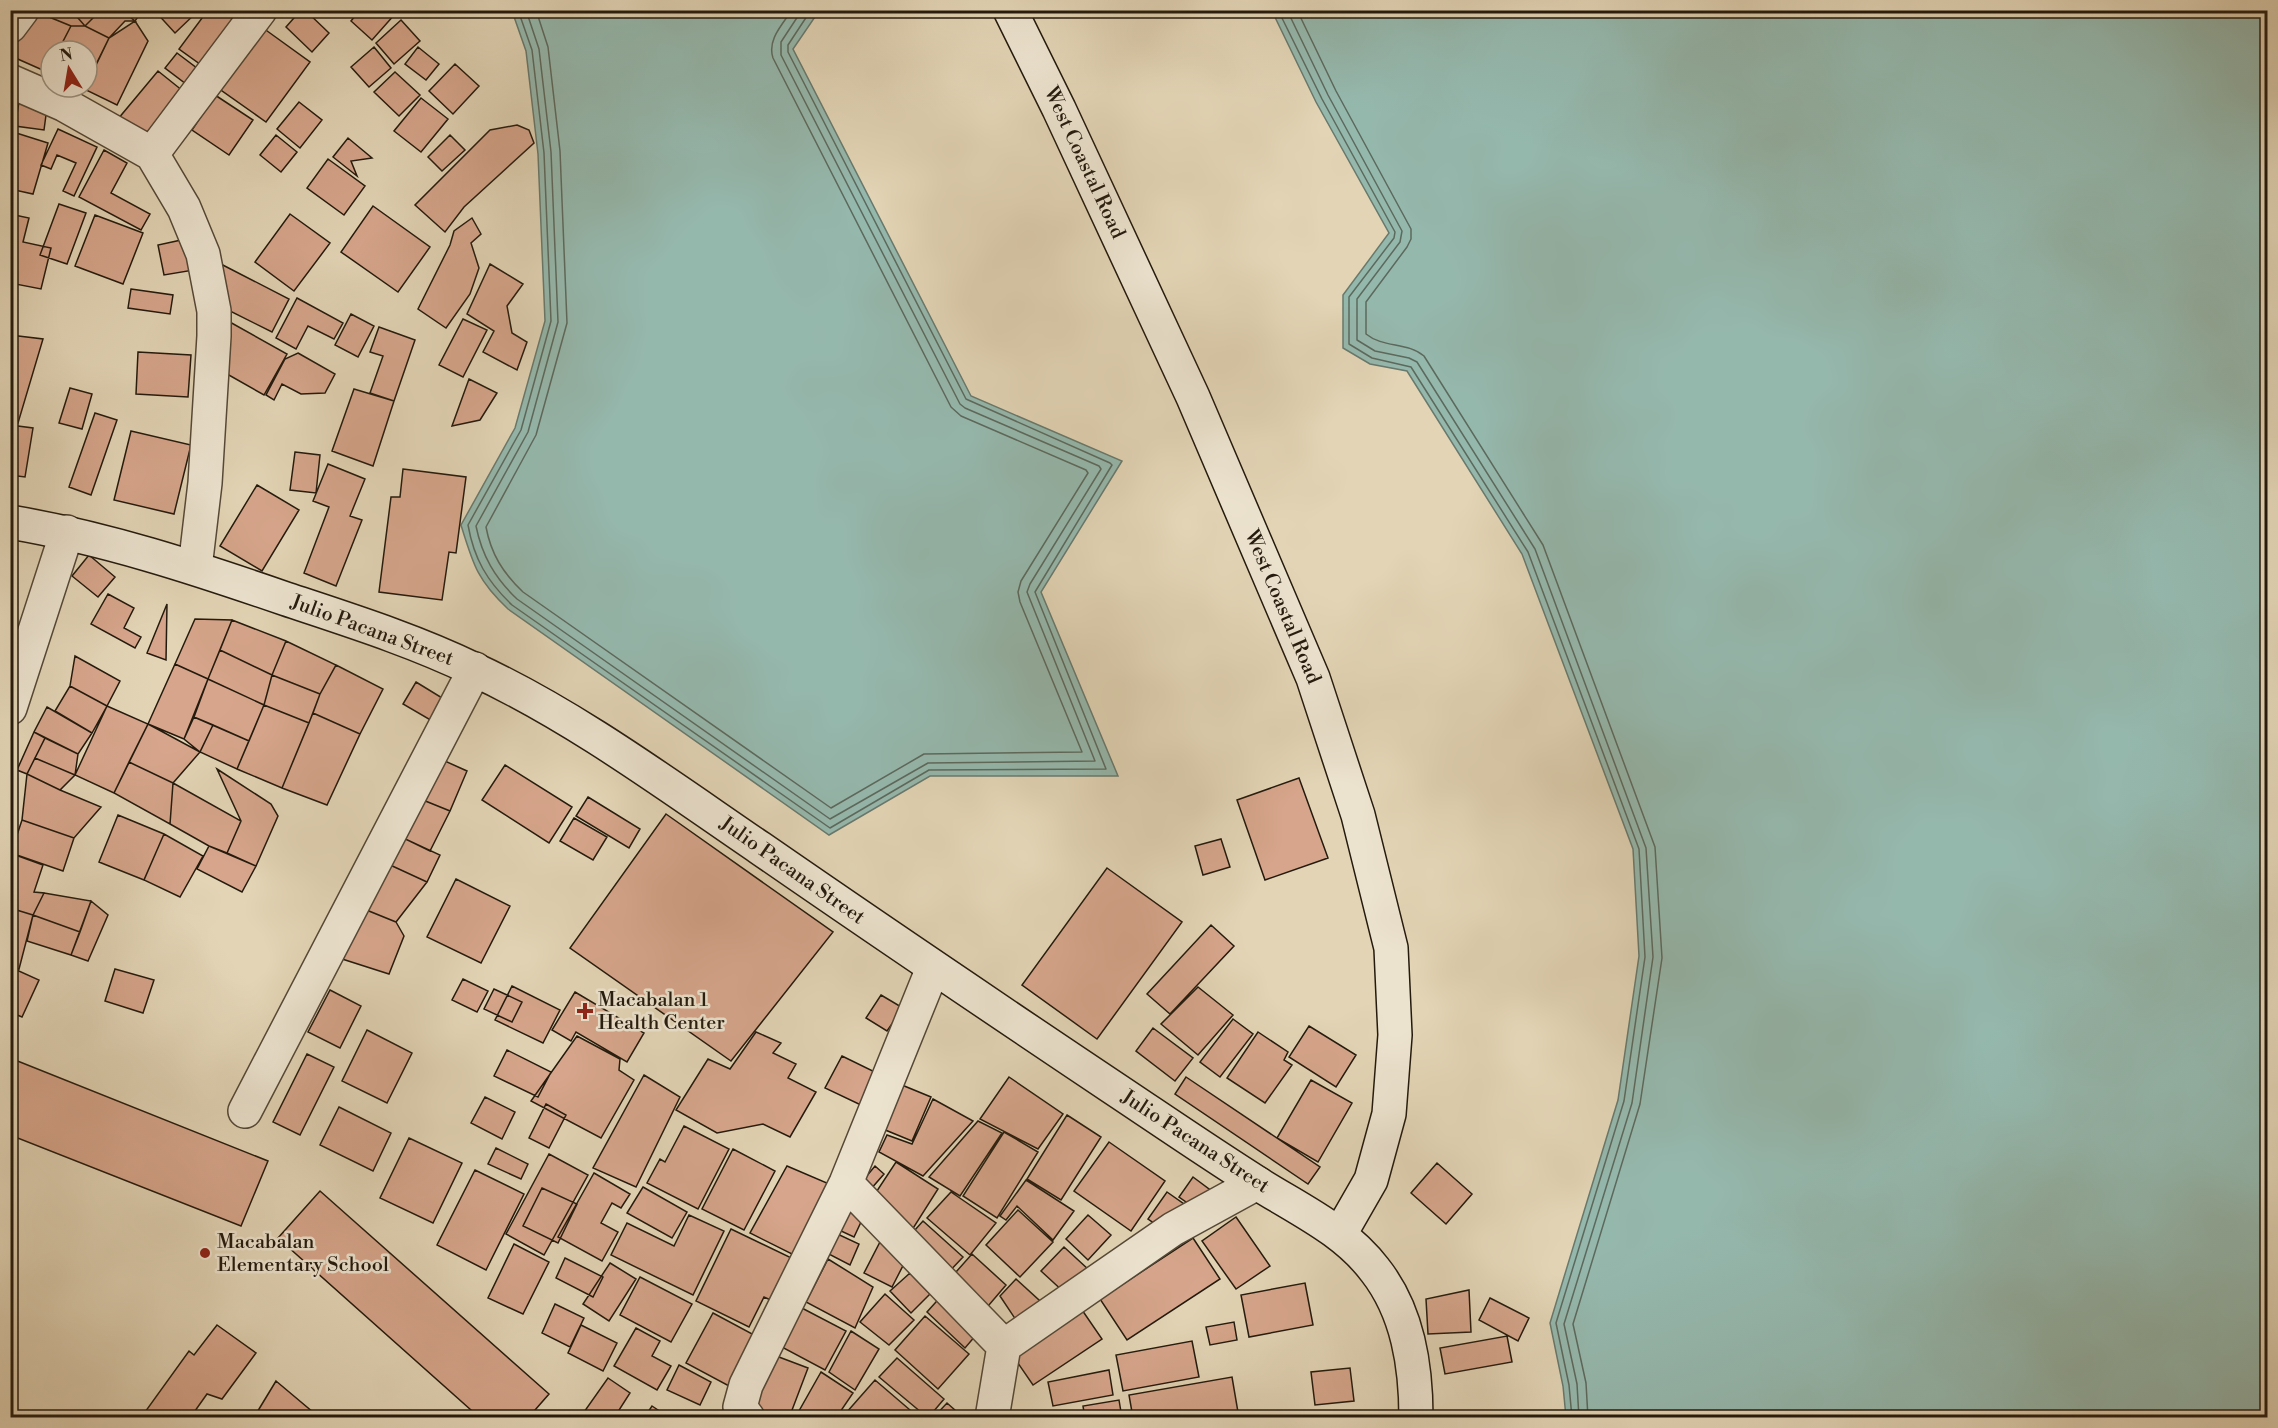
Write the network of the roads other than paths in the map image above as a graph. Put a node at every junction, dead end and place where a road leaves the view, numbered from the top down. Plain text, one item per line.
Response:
1 (22, 10) edge
2 (260, 10) edge
3 (1010, 10) edge
4 (10, 26) edge
5 (10, 81) edge
6 (152, 154) junction
7 (10, 522) edge
8 (67, 532) junction
9 (195, 568) junction
10 (474, 669) junction
11 (10, 708) edge
12 (933, 968) junction
13 (245, 1111) dead end
14 (846, 1183) junction
15 (1257, 1183) junction
16 (1340, 1234) junction
17 (1004, 1346) junction
18 (748, 1418) edge
19 (992, 1418) edge
20 (1416, 1418) edge

1 - 4 street
2 - 6 street
3 - 16 street, West Coastal Road
5 - 6 street
6 - 9 street
7 - 8 street, Julio Pacana Street
8 - 9 street, Julio Pacana Street
8 - 11 street
9 - 10 street, Julio Pacana Street
10 - 12 street, Julio Pacana Street
10 - 13 street
12 - 14 street
12 - 15 street, Julio Pacana Street
14 - 17 street
14 - 18 street
15 - 16 street, Julio Pacana Street
15 - 17 street
16 - 20 street, Julio Pacana Street
17 - 19 street

